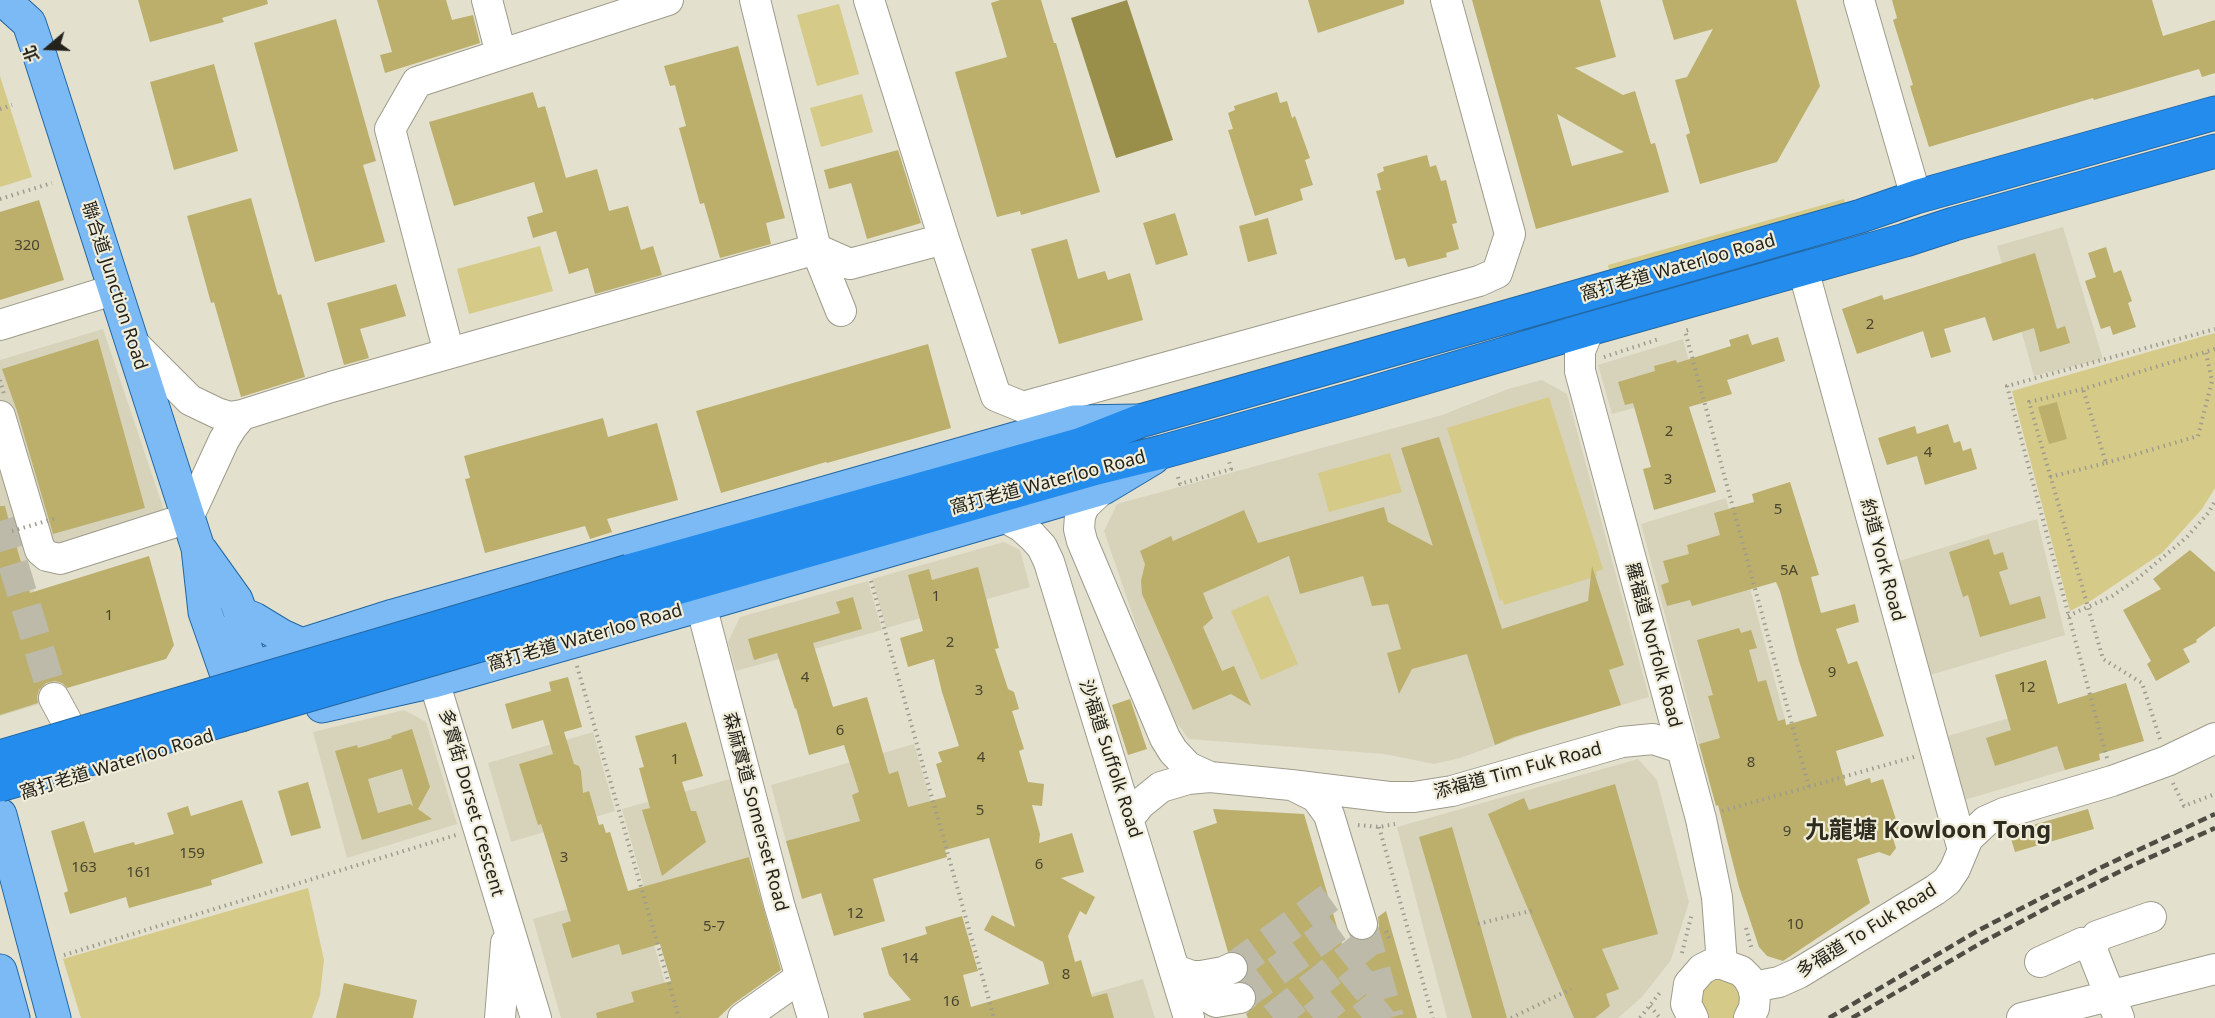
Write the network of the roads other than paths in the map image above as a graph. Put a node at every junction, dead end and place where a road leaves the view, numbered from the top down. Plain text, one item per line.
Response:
1 (7, 0) edge
2 (487, 0) edge
3 (668, 0) edge
4 (755, 0) edge
5 (869, 0) edge
6 (1446, 0) edge
7 (1859, 0) edge
8 (32, 12) edge
9 (501, 54) junction
10 (2215, 113) edge
11 (2215, 151) edge
12 (1916, 197) junction
13 (1954, 224) junction
14 (944, 239) junction
15 (816, 249) junction
16 (1803, 269) junction
17 (116, 289) junction
18 (841, 311) dead end
19 (0, 325) edge
20 (1589, 329) junction
21 (132, 342) junction
22 (449, 353) junction
23 (3, 409) edge
24 (242, 415) junction
25 (1140, 421) junction
26 (1170, 465) junction
27 (1103, 488) junction
28 (1004, 517) junction
29 (188, 518) junction
30 (198, 548) junction
31 (632, 586) junction
32 (701, 605) junction
33 (241, 614) junction
34 (393, 616) junction
35 (302, 645) junction
36 (240, 671) junction
37 (422, 683) junction
38 (256, 722) junction
39 (2215, 738) edge
40 (0, 742) edge
41 (1681, 748) junction
42 (0, 758) edge
43 (1210, 777) junction
44 (1291, 784) junction
45 (0, 785) edge
46 (0, 801) edge
47 (0, 815) edge
48 (1129, 818) junction
49 (1963, 850) junction
50 (1705, 904) junction
51 (1348, 914) tunnel mouth
52 (2151, 917) dead end
53 (507, 925) junction
54 (2092, 950) junction
55 (2040, 962) dead end
56 (1722, 964) junction
57 (1232, 968) tunnel mouth
58 (2215, 969) edge
59 (0, 971) edge
60 (1183, 973) junction
61 (801, 977) junction
62 (1791, 978) junction
63 (1753, 987) junction
64 (1240, 998) tunnel mouth
65 (1673, 1005) edge
66 (2114, 1007) edge
67 (13, 1018) edge
68 (54, 1018) edge
69 (500, 1018) edge
70 (536, 1018) edge
71 (743, 1018) edge
72 (813, 1018) edge
73 (1189, 1018) edge
74 (1749, 1018) edge
75 (2022, 1018) edge

1 - 8 main road, 聯合道 Junction Road
2 - 9 street
3 - 9 street
4 - 15 street
5 - 14 street
6 - 14 street
7 - 12 street
8 - 17 main road, 聯合道 Junction Road
9 - 22 street
10 - 12 highway, 窩打老道 Waterloo Road
11 - 13 highway, 窩打老道 Waterloo Road
12 - 13 highway
12 - 25 highway, 窩打老道 Waterloo Road
13 - 16 highway, 窩打老道 Waterloo Road
14 - 15 street
15 - 18 street
15 - 22 street
16 - 20 highway, 窩打老道 Waterloo Road
16 - 49 street, 約道 York Road
17 - 19 street
17 - 21 main road, 聯合道 Junction Road
20 - 26 highway, 窩打老道 Waterloo Road
20 - 41 street, 羅福道 Norfolk Road
21 - 24 street
21 - 29 main road, 聯合道 Junction Road
22 - 24 street
23 - 29 street
24 - 29 street
25 - 31 highway, 窩打老道 Waterloo Road
25 - 34 main road, 窩打老道 Waterloo Road
26 - 27 main road, 窩打老道 Waterloo Road
26 - 31 highway, 窩打老道 Waterloo Road
27 - 28 main road, 窩打老道 Waterloo Road
27 - 43 street, 添福道 Tim Fuk Road
28 - 32 main road, 窩打老道 Waterloo Road
28 - 48 street, 沙福道 Suffolk Road
29 - 30 main road, 聯合道 Junction Road
30 - 33 main road, 聯合道 Junction Road
30 - 36 main road, 聯合道 Junction Road
31 - 42 highway, 窩打老道 Waterloo Road, bridge
31 - 45 highway, 窩打老道 Waterloo Road, bridge
32 - 37 main road, 窩打老道 Waterloo Road
32 - 61 street, 森麻實道 Somerset Road
33 - 35 main road
33 - 36 main road, 聯合道 Junction Road
34 - 35 main road, 窩打老道 Waterloo Road
34 - 37 main road
35 - 36 main road, 窩打老道 Waterloo Road
36 - 38 main road, 聯合道 Junction Road
36 - 40 main road, 窩打老道 Waterloo Road
37 - 38 main road, 窩打老道 Waterloo Road
37 - 53 street, 多實街 Dorset Crescent
38 - 46 main road, 窩打老道 Waterloo Road
39 - 49 street, 多福道 To Fuk Road
41 - 44 street, 添福道 Tim Fuk Road
41 - 50 street, 羅福道 Norfolk Road
43 - 44 street, 添福道 Tim Fuk Road
43 - 48 street, 添福道 Tim Fuk Road
44 - 51 street
47 - 68 main road
48 - 60 street, 沙福道 Suffolk Road
49 - 62 street, 多福道 To Fuk Road
50 - 56 street, 羅福道 Norfolk Road
50 - 62 street
52 - 54 street
53 - 69 street, 多實街 Dorset Crescent
53 - 70 street, 多實街 Dorset Crescent
54 - 55 street
54 - 66 street
56 - 63 street
56 - 65 street
57 - 60 street
58 - 66 street
59 - 67 main road
60 - 64 street
60 - 73 street, 沙福道 Suffolk Road
61 - 71 street
61 - 72 street, 森麻實道 Somerset Road
62 - 63 street, 多福道 To Fuk Road
63 - 74 street
66 - 75 street

